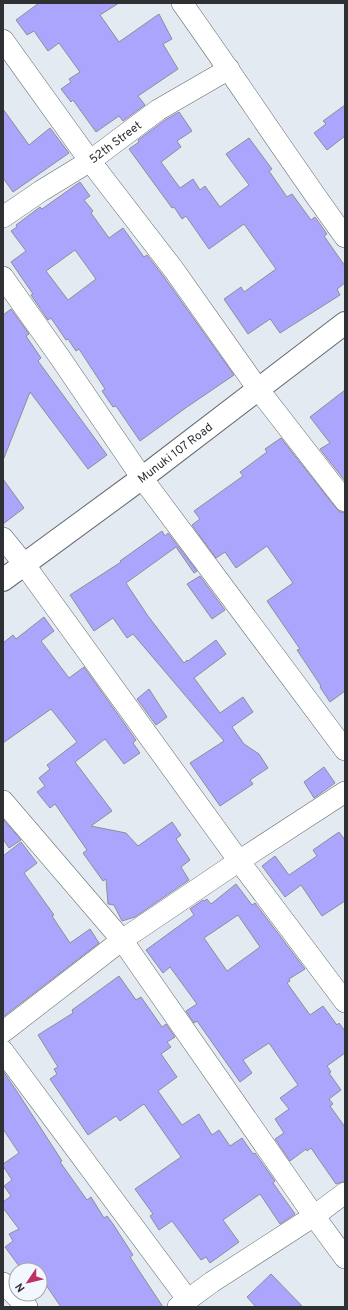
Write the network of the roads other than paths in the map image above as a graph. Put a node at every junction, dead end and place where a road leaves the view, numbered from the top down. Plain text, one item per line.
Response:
1 (182, 3) edge
2 (3, 40) edge
3 (229, 69) junction
4 (90, 161) junction
5 (3, 217) edge
6 (345, 237) edge
7 (3, 277) edge
8 (345, 323) edge
9 (258, 389) junction
10 (142, 478) junction
11 (345, 501) edge
12 (3, 538) edge
13 (24, 564) junction
14 (3, 580) edge
15 (345, 750) edge
16 (345, 792) edge
17 (3, 801) edge
18 (238, 862) junction
19 (122, 940) junction
20 (345, 1002) edge
21 (3, 1032) edge
22 (3, 1051) edge
23 (345, 1193) edge
24 (314, 1216) junction
25 (345, 1258) edge
26 (3, 1283) edge
27 (183, 1303) edge
28 (27, 1307) edge

1 - 3 street
2 - 4 street
3 - 4 street, 52th Street
3 - 6 street
4 - 5 street, 52th Street
4 - 9 street
7 - 10 street
8 - 9 main road, Munuki 107 Road
9 - 10 main road, Munuki 107 Road
9 - 11 street
10 - 13 main road, Munuki 107 Road
10 - 15 street
12 - 13 street
13 - 14 main road, Munuki 107 Road
13 - 18 street
16 - 18 street
17 - 19 street
18 - 19 street
18 - 20 street
19 - 21 street
19 - 24 street
22 - 27 street
23 - 24 street
24 - 25 street
24 - 27 street
26 - 28 street

